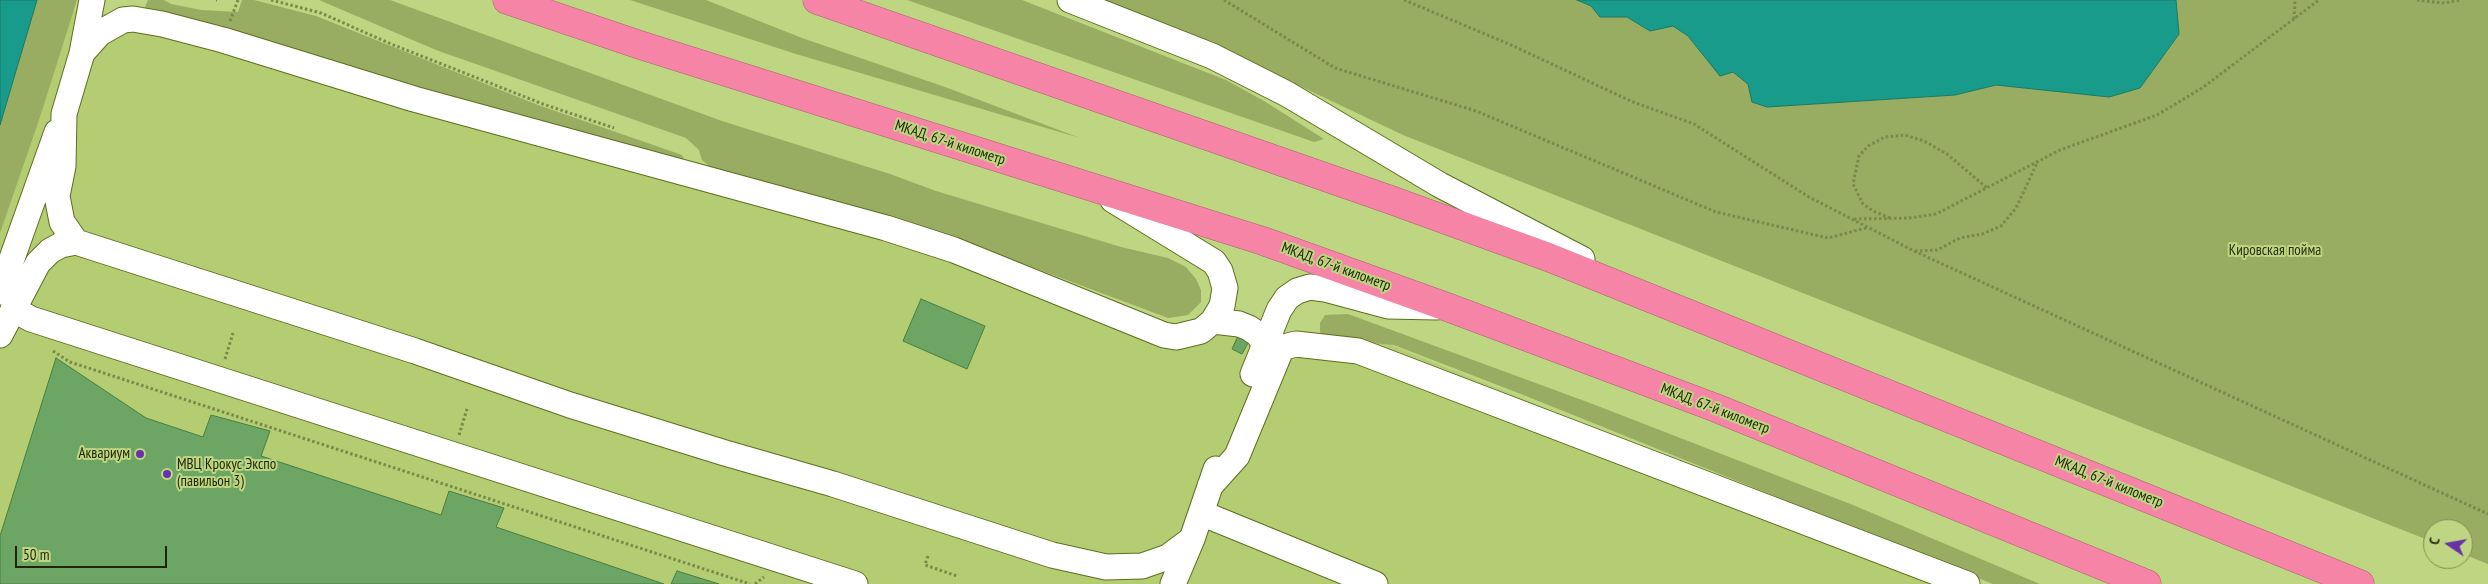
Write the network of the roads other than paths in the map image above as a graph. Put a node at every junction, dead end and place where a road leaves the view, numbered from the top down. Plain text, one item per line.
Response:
1 (92, 0) edge
2 (507, 0) edge
3 (817, 0) edge
4 (1070, 0) edge
5 (82, 53) junction
6 (64, 114) junction
7 (1094, 189) junction
8 (76, 242) junction
9 (1347, 295) junction
10 (6, 300) edge
11 (1446, 307) junction
12 (1213, 321) junction
13 (1715, 324) junction
14 (0, 335) edge
15 (1296, 344) junction
16 (1264, 345) junction
17 (1210, 486) junction
18 (1201, 513) junction
19 (1192, 539) junction
20 (1106, 567) junction
21 (855, 584) edge
22 (1124, 584) edge
23 (1173, 584) edge
24 (1375, 584) edge
25 (1967, 584) edge
26 (2146, 584) edge
27 (2360, 584) edge

1 - 5 street
2 - 7 highway, МКАД, 67-й километр
3 - 13 highway, МКАД, 67-й километр
4 - 13 street
5 - 6 street
5 - 12 street
6 - 8 street
6 - 10 street
7 - 11 highway, МКАД, 67-й километр
7 - 12 street
8 - 10 street
8 - 20 street
9 - 11 street
9 - 15 street
9 - 16 street
10 - 14 street
10 - 21 street
11 - 26 highway, МКАД, 67-й километр
12 - 16 street
13 - 27 highway, МКАД, 67-й километр
15 - 17 street
15 - 25 street
16 - 17 street
17 - 18 street
18 - 19 street
18 - 24 street
19 - 20 street
19 - 23 street
20 - 22 street

